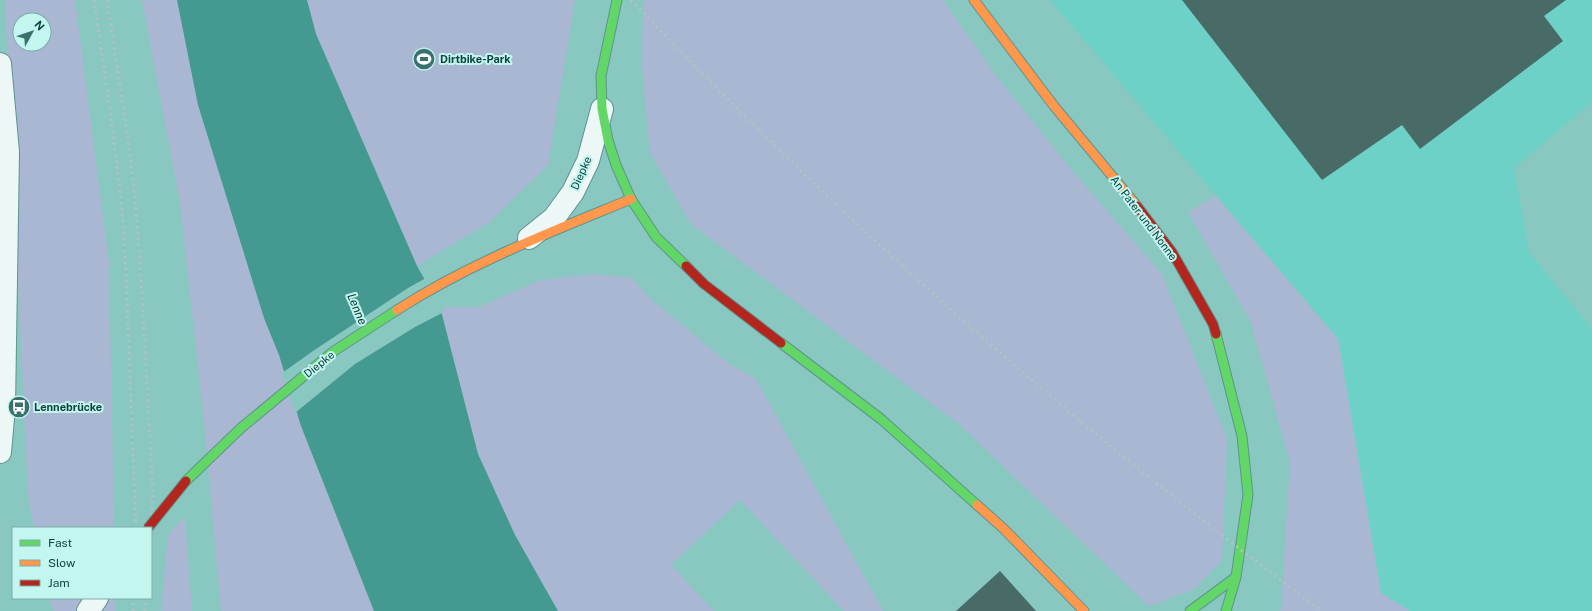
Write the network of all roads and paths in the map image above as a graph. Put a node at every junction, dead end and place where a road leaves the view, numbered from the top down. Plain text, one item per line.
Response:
1 (617, 0) edge
2 (974, 0) edge
3 (0, 64) edge
4 (602, 109) junction
5 (631, 199) junction
6 (523, 243) junction
7 (0, 452) edge
8 (149, 527) edge
9 (1236, 577) junction
10 (96, 599) edge
11 (88, 611) edge
12 (1084, 611) edge
13 (1190, 611) edge
14 (1226, 611) edge

1 - 4 main road
2 - 9 main road, An Pater und Nonne
3 - 7 street
4 - 5 main road
4 - 6 street, Diepke
5 - 6 main road, Diepke
5 - 12 main road
6 - 8 main road, Diepke, bridge
9 - 13 main road
9 - 14 main road, An Pater und Nonne
10 - 11 street

